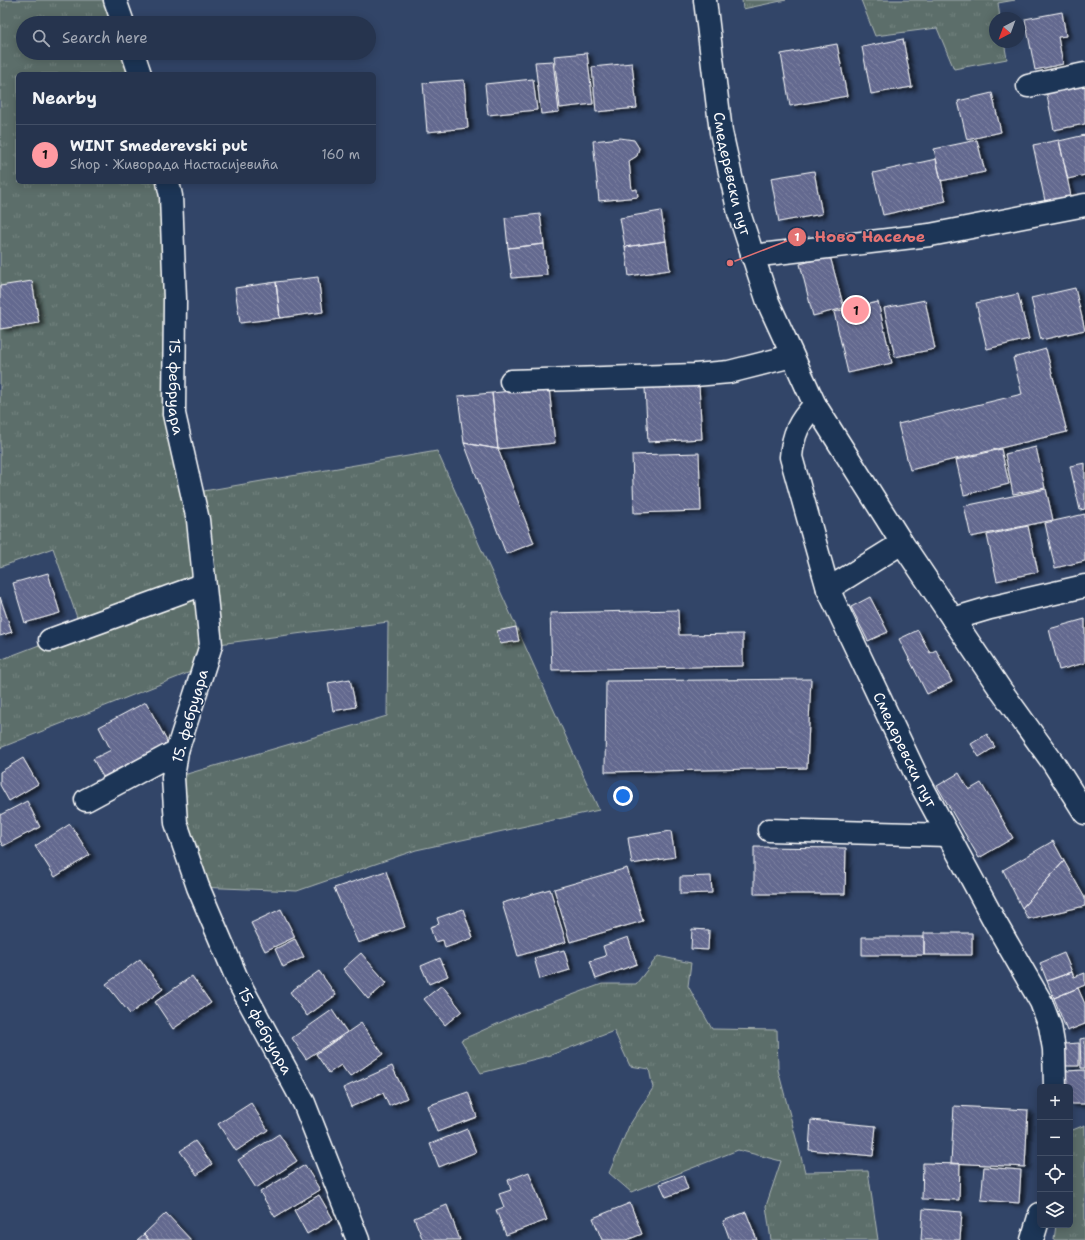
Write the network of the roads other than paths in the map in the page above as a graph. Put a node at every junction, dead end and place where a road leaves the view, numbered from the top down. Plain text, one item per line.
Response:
1 (115, 0) edge
2 (705, 0) edge
3 (121, 16) edge
4 (135, 60) edge
5 (139, 72) edge
6 (1085, 74) edge
7 (1028, 86) dead end
8 (168, 184) edge
9 (1085, 205) edge
10 (752, 256) junction
11 (792, 356) junction
12 (511, 381) dead end
13 (815, 406) junction
14 (902, 543) junction
15 (204, 584) junction
16 (1085, 586) edge
17 (828, 589) junction
18 (953, 619) junction
19 (50, 640) dead end
20 (177, 751) junction
21 (86, 800) dead end
22 (1085, 813) edge
23 (769, 830) dead end
24 (948, 835) junction
25 (1055, 1084) edge
26 (1037, 1224) edge
27 (358, 1240) edge
28 (1032, 1240) edge

1 - 3 street
2 - 10 street, Смедеревски пут
4 - 5 street
6 - 7 street
8 - 15 street, 15. фебруара
9 - 10 street
10 - 11 street, Смедеревски пут
11 - 12 street
11 - 13 street, Смедеревски пут
13 - 14 street, Смедеревски пут
13 - 17 street, Смедеревски пут
14 - 17 street
14 - 18 street, Смедеревски пут
15 - 19 street
15 - 20 street, 15. фебруара
16 - 18 street
17 - 24 street, Смедеревски пут
18 - 22 street, Смедеревски пут
20 - 21 street
20 - 27 street, 15. фебруара
23 - 24 street
24 - 25 street, Смедеревски пут
26 - 28 street

